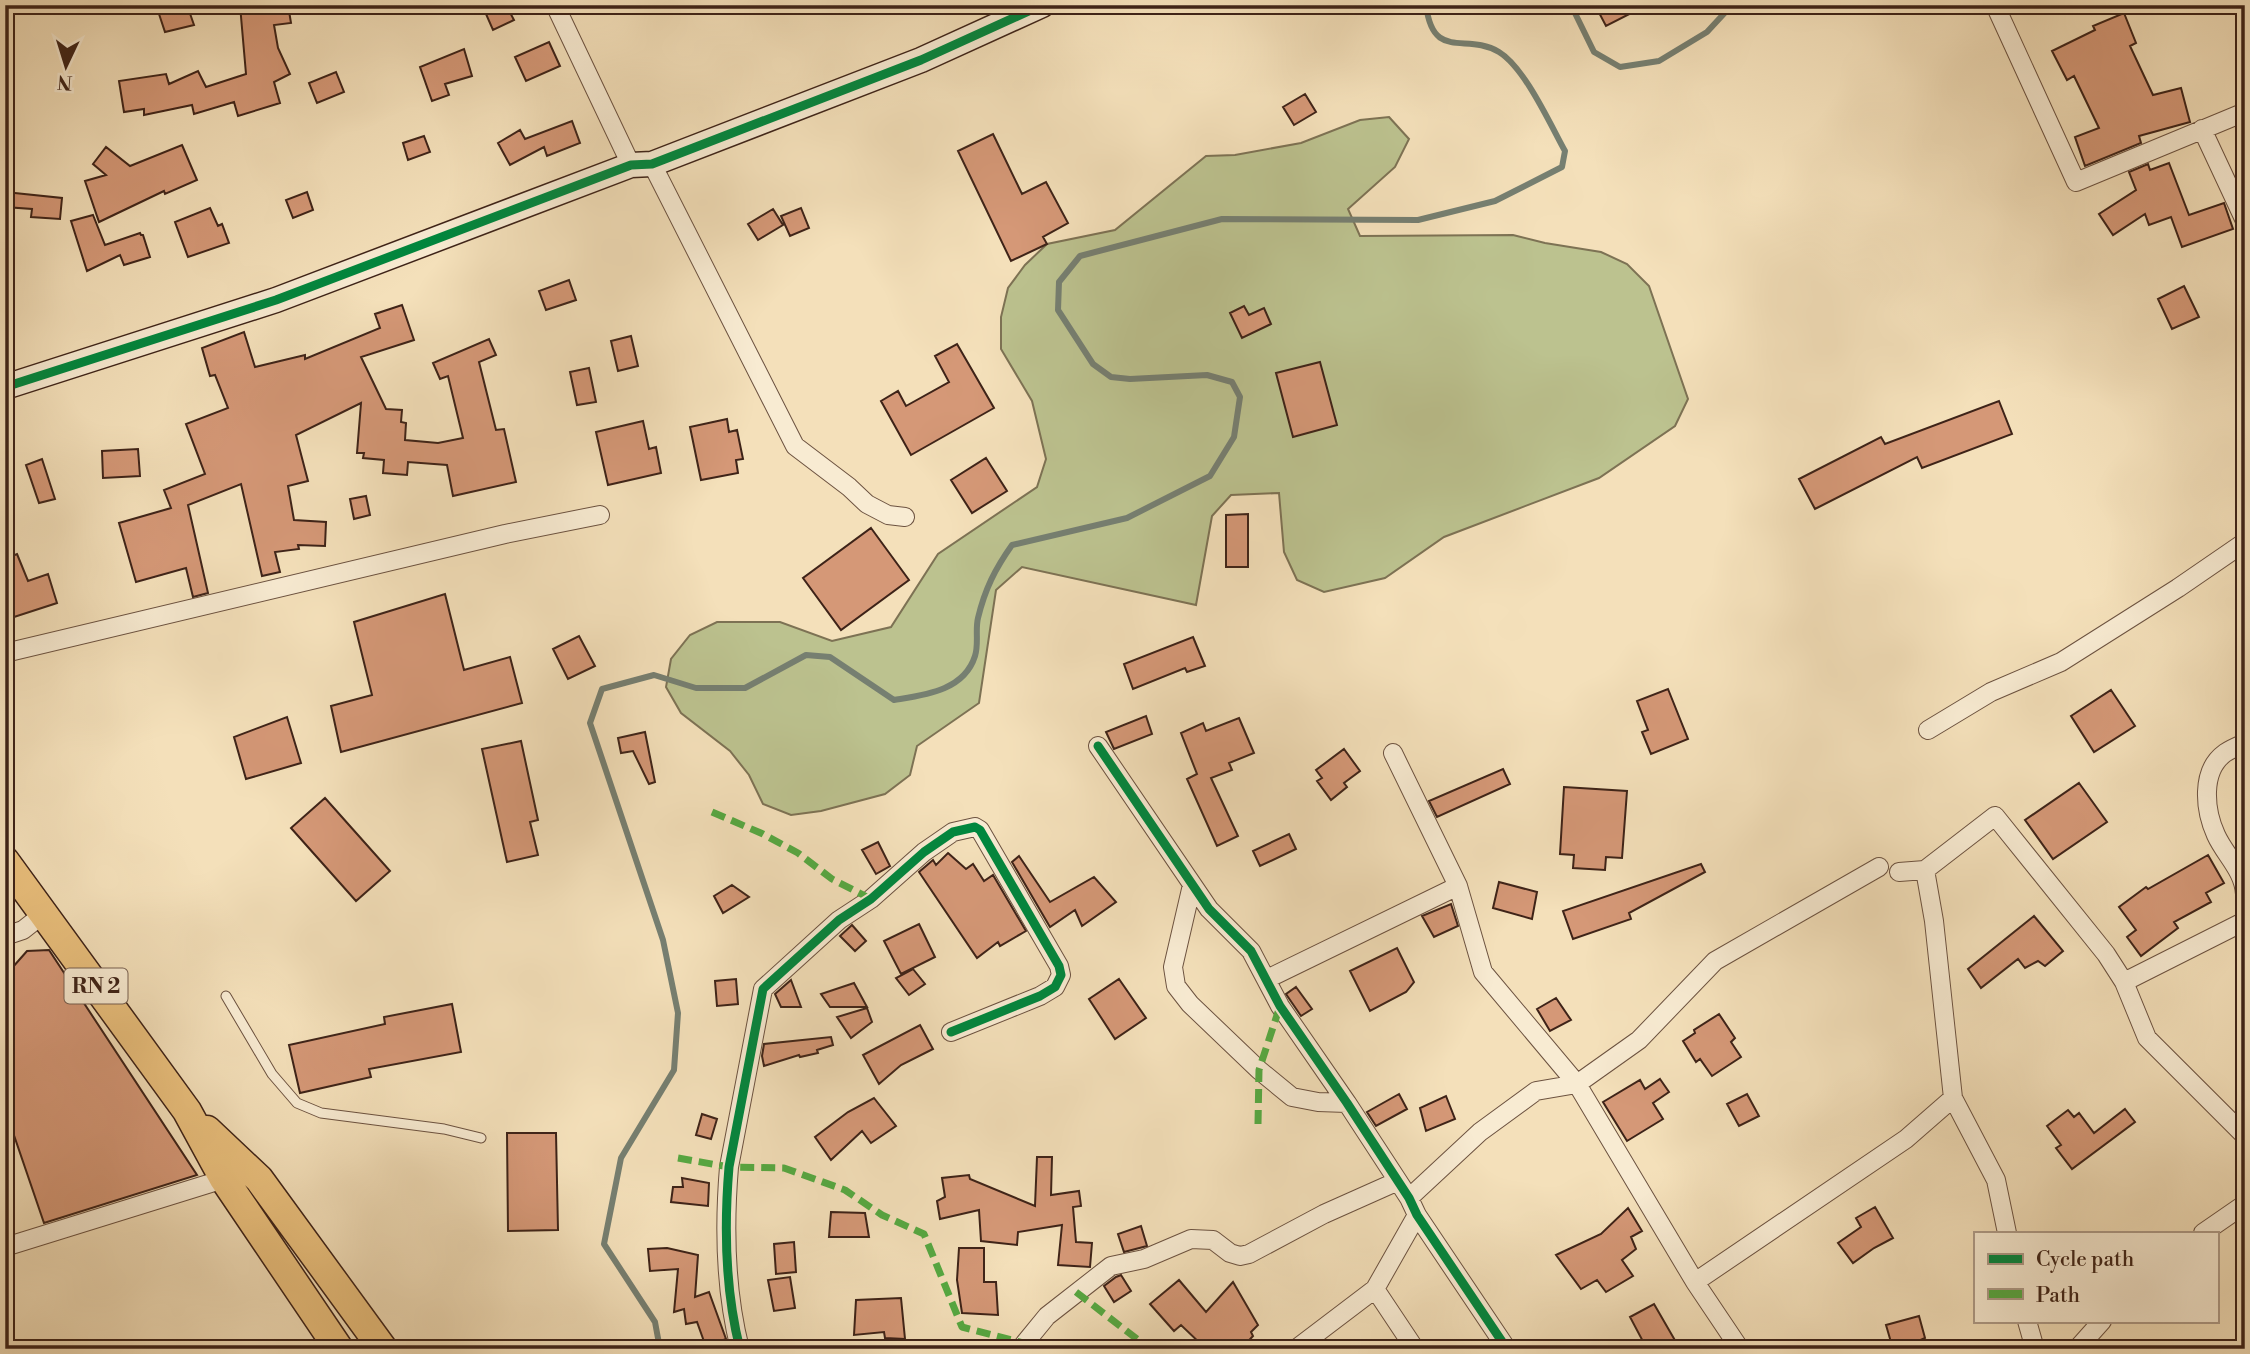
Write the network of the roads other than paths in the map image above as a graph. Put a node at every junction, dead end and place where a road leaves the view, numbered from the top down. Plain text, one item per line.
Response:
1 (555, 5) edge
2 (1042, 5) edge
3 (1995, 5) edge
4 (2245, 112) edge
5 (2202, 129) junction
6 (641, 164) junction
7 (2245, 221) edge
8 (5, 387) edge
9 (600, 515) dead end
10 (905, 517) dead end
11 (2245, 542) edge
12 (5, 653) edge
13 (1928, 730) dead end
14 (2245, 743) edge
15 (1098, 746) dead end
16 (1394, 753) dead end
17 (5, 861) edge
18 (1879, 867) dead end
19 (1925, 870) junction
20 (1899, 872) dead end
21 (1192, 885) junction
22 (1458, 886) junction
23 (2245, 894) edge
24 (42, 915) junction
25 (2245, 921) edge
26 (5, 936) edge
27 (1267, 979) junction
28 (2124, 982) junction
29 (226, 996) dead end
30 (951, 1032) dead end
31 (1577, 1084) junction
32 (1954, 1098) junction
33 (1347, 1103) junction
34 (187, 1111) junction
35 (2245, 1136) edge
36 (481, 1138) dead end
37 (224, 1179) junction
38 (1398, 1181) junction
39 (1409, 1198) junction
40 (2245, 1204) edge
41 (1417, 1215) junction
42 (2007, 1232) edge
43 (2204, 1232) edge
44 (5, 1247) edge
45 (1695, 1282) junction
46 (1375, 1289) junction
47 (2027, 1322) edge
48 (2101, 1322) edge
49 (339, 1349) edge
50 (383, 1349) edge
51 (740, 1349) edge
52 (1020, 1349) edge
53 (1296, 1349) edge
54 (1415, 1349) edge
55 (1507, 1349) edge
56 (1740, 1349) edge
57 (2035, 1349) edge
58 (2077, 1349) edge

1 - 6 street
2 - 6 street
3 - 5 street
4 - 5 street
5 - 7 street
6 - 8 street
6 - 10 street
9 - 12 street
11 - 13 street
14 - 23 street
15 - 21 street
16 - 22 street
17 - 24 main road, RN 2
18 - 31 street
19 - 20 street
19 - 28 street
19 - 32 street
21 - 27 street
21 - 33 street
22 - 27 street
22 - 31 street
24 - 26 street
24 - 34 main road, RN 2
25 - 28 street
27 - 33 street
28 - 35 street
29 - 36 lane
30 - 51 street
31 - 39 street
31 - 45 street
32 - 42 street
32 - 45 street
33 - 38 street
34 - 37 main road, RN 2
34 - 50 main road, RN 2
37 - 44 street
37 - 49 main road, RN 2
38 - 39 street
38 - 52 street
39 - 41 street
40 - 43 street
41 - 46 street
41 - 55 street
45 - 56 street
46 - 53 street
46 - 54 street
47 - 57 street
48 - 58 street

